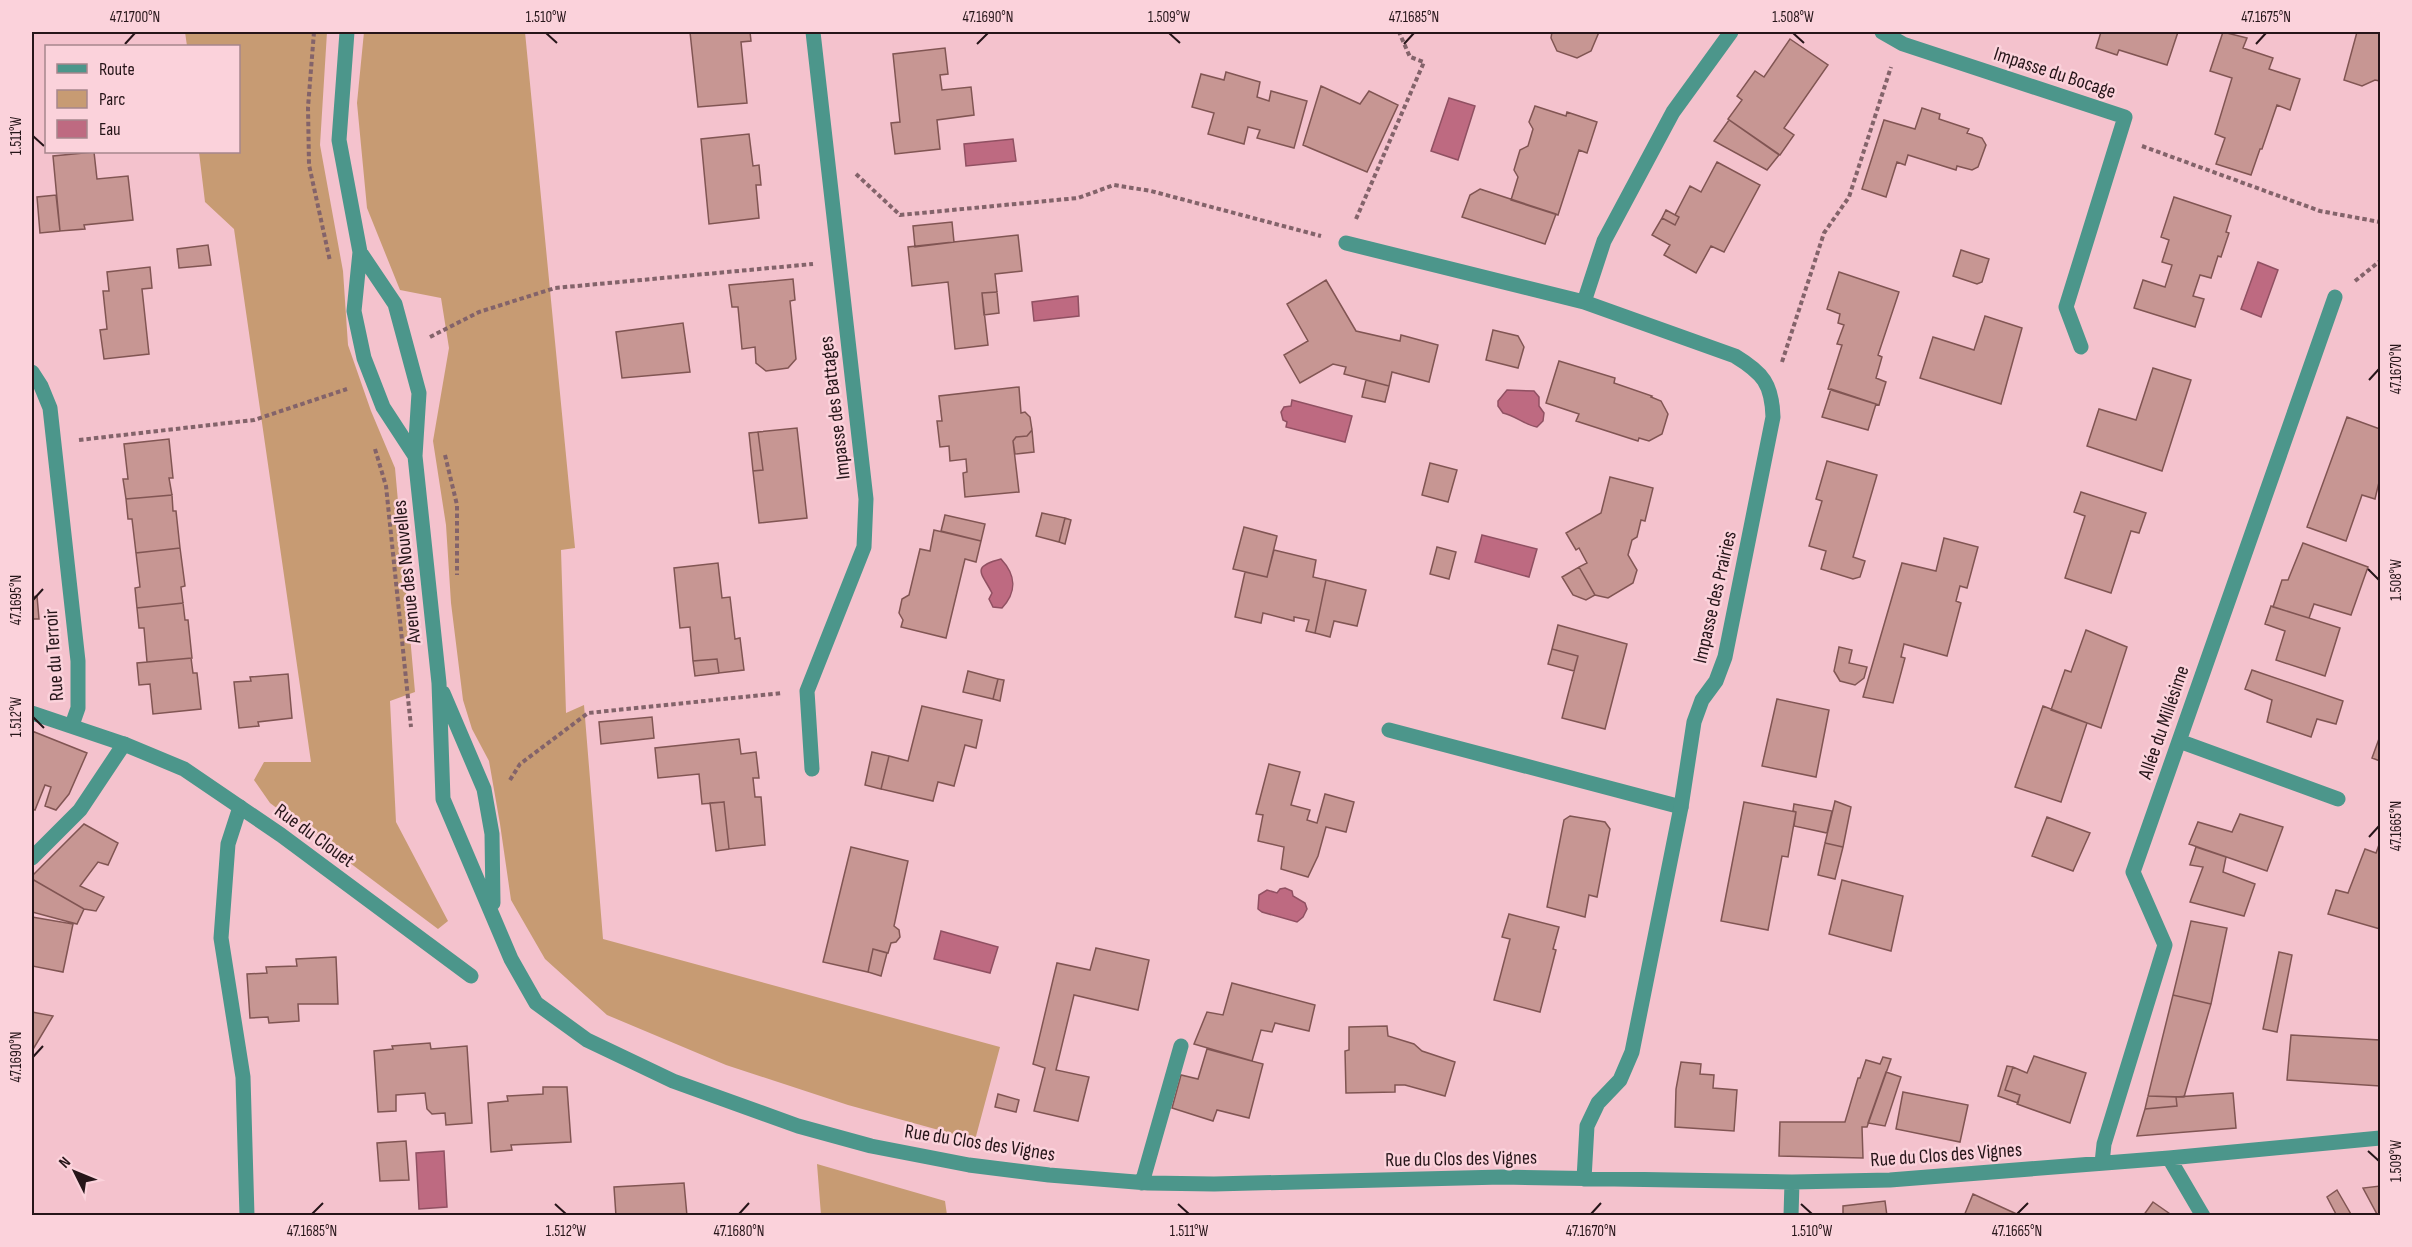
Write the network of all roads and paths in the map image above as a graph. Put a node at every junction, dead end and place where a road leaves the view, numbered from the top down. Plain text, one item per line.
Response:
1 (314, 32) edge
2 (347, 32) edge
3 (813, 32) edge
4 (1399, 32) edge
5 (1731, 32) edge
6 (1882, 32) edge
7 (1903, 44) junction
8 (2119, 137) junction
9 (829, 168) junction
10 (2380, 222) edge
11 (1346, 243) junction
12 (360, 252) junction
13 (838, 261) junction
14 (332, 269) dead end
15 (2335, 297) dead end
16 (1584, 302) junction
17 (435, 335) dead end
18 (2081, 347) dead end
19 (32, 372) edge
20 (1765, 380) junction
21 (346, 381) dead end
22 (348, 389) junction
23 (353, 398) dead end
24 (53, 443) junction
25 (375, 446) dead end
26 (415, 456) junction
27 (439, 683) junction
28 (807, 691) junction
29 (32, 713) edge
30 (72, 725) junction
31 (1389, 730) dead end
32 (412, 735) dead end
33 (2179, 741) junction
34 (124, 744) junction
35 (812, 769) dead end
36 (484, 789) junction
37 (2338, 799) dead end
38 (240, 807) junction
39 (1681, 807) junction
40 (32, 858) edge
41 (493, 912) junction
42 (471, 976) dead end
43 (567, 1027) joint
44 (1181, 1046) dead end
45 (2380, 1138) edge
46 (2169, 1158) junction
47 (2102, 1163) junction
48 (1584, 1179) junction
49 (1792, 1182) junction
50 (1142, 1183) junction
51 (247, 1215) edge
52 (1791, 1215) edge
53 (2203, 1215) edge

1 - 14 path
2 - 12 street, Avenue des Nouvelles
3 - 9 street, Impasse des Battages
4 - 11 path
5 - 16 street
6 - 7 street, Impasse du Bocage
7 - 8 street, Impasse du Bocage
7 - 20 path
8 - 10 path
8 - 18 street, Impasse du Bocage
9 - 11 path
9 - 13 street, Impasse des Battages
11 - 16 street
12 - 26 street, Avenue des Nouvelles
12 - 26 street, Avenue des Nouvelles
13 - 17 path
13 - 28 street, Impasse des Battages
15 - 33 street, Allée du Millésime
16 - 20 street
19 - 24 street, Rue du Terroir
20 - 39 street, Impasse des Prairies
21 - 22 path
22 - 23 path
22 - 24 path
24 - 30 street, Rue du Terroir
25 - 32 path
26 - 27 street, Avenue des Nouvelles
27 - 36 street, Avenue des Nouvelles
27 - 41 street, Avenue des Nouvelles
28 - 35 street, Impasse des Battages
28 - 36 path
29 - 30 street, Rue du Clouet
30 - 34 street, Rue du Clouet
31 - 39 street
33 - 37 street
33 - 47 street, Allée du Millésime
34 - 38 street, Rue du Clouet
34 - 40 street
36 - 41 street, Avenue des Nouvelles
38 - 42 street, Rue du Clouet
38 - 51 street
39 - 48 street, Impasse des Prairies
41 - 43 street, Avenue des Nouvelles
43 - 50 street, Rue du Clos des Vignes
44 - 50 street
45 - 46 street, Rue du Clos des Vignes
46 - 47 street, Rue du Clos des Vignes
46 - 53 street
47 - 49 street, Rue du Clos des Vignes
48 - 49 street, Rue du Clos des Vignes
48 - 50 street, Rue du Clos des Vignes
49 - 52 street

